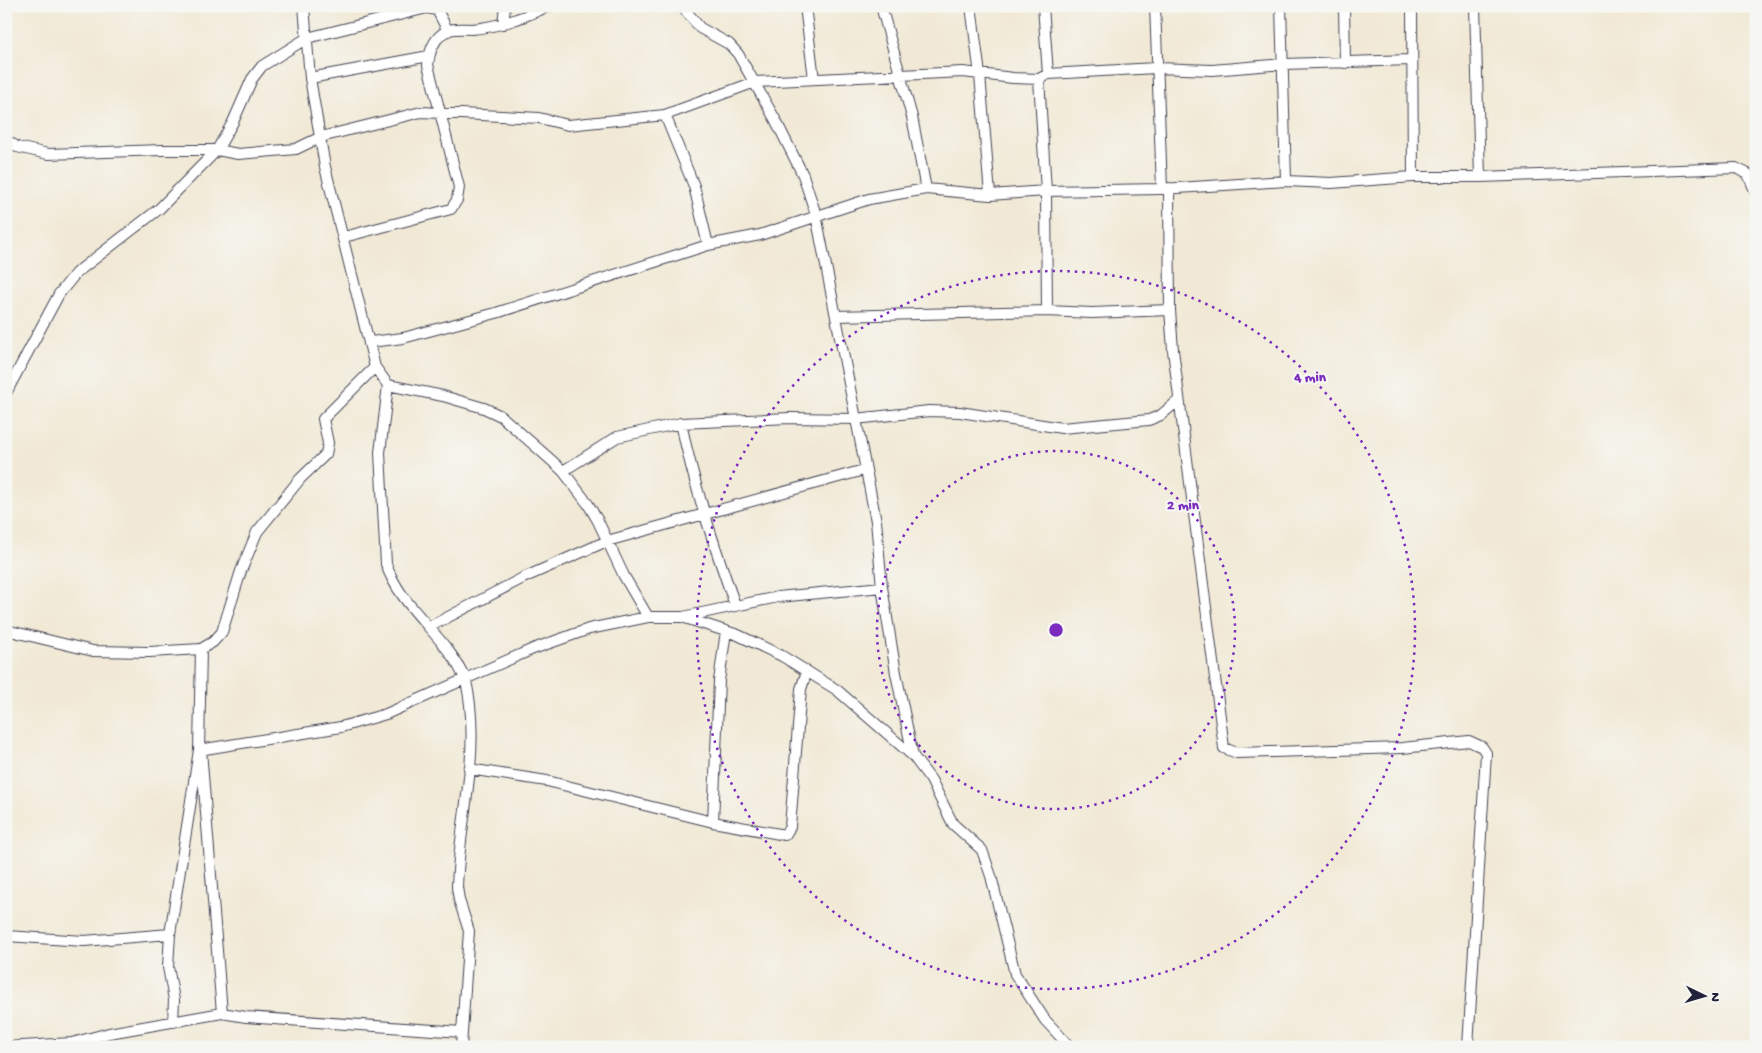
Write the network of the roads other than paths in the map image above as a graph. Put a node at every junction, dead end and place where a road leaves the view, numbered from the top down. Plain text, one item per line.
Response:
1 (304, 6) edge
2 (505, 6) edge
3 (549, 6) edge
4 (682, 6) edge
5 (805, 6) edge
6 (881, 6) edge
7 (971, 6) edge
8 (1043, 6) edge
9 (1155, 6) edge
10 (1282, 6) edge
11 (1344, 6) edge
12 (1412, 6) edge
13 (1475, 6) edge
14 (503, 24) junction
15 (448, 31) junction
16 (307, 38) junction
17 (429, 56) junction
18 (1411, 60) junction
19 (1345, 63) junction
20 (1284, 64) junction
21 (1156, 68) junction
22 (900, 75) junction
23 (980, 75) junction
24 (1044, 76) junction
25 (310, 78) junction
26 (814, 79) junction
27 (755, 82) junction
28 (436, 95) junction
29 (421, 112) junction
30 (440, 113) junction
31 (665, 114) junction
32 (321, 137) junction
33 (6, 140) edge
34 (217, 150) junction
35 (1413, 177) junction
36 (1480, 177) junction
37 (1286, 181) junction
38 (926, 189) junction
39 (1166, 189) junction
40 (1046, 191) junction
41 (1756, 193) edge
42 (990, 195) junction
43 (816, 216) junction
44 (344, 237) junction
45 (708, 245) junction
46 (1170, 310) junction
47 (1047, 311) junction
48 (836, 316) junction
49 (371, 342) junction
50 (375, 367) junction
51 (388, 385) junction
52 (6, 392) edge
53 (1179, 400) junction
54 (855, 419) junction
55 (682, 423) junction
56 (864, 470) junction
57 (562, 471) junction
58 (703, 514) junction
59 (607, 541) junction
60 (882, 587) junction
61 (735, 605) junction
62 (648, 617) junction
63 (682, 617) junction
64 (428, 627) junction
65 (6, 630) edge
66 (726, 631) junction
67 (201, 649) junction
68 (807, 671) junction
69 (465, 679) junction
70 (200, 750) junction
71 (913, 756) junction
72 (469, 769) junction
73 (713, 822) junction
74 (170, 934) junction
75 (6, 936) edge
76 (222, 1013) junction
77 (173, 1022) junction
78 (462, 1032) junction
79 (6, 1047) edge
80 (461, 1047) edge
81 (1070, 1047) edge
82 (1468, 1047) edge

1 - 16 street
2 - 14 street
3 - 14 street
4 - 27 street
5 - 26 street
6 - 22 street
7 - 23 street
8 - 24 street
9 - 21 street
10 - 20 street
11 - 19 street
12 - 18 street
13 - 36 street
14 - 15 street
15 - 16 street
15 - 17 street
16 - 25 street
16 - 34 street
17 - 25 street
17 - 28 street
18 - 19 street
18 - 35 street
19 - 20 street
20 - 21 street
20 - 37 street
21 - 24 street
21 - 39 street
22 - 23 street
22 - 26 street
22 - 38 street
23 - 24 street
23 - 42 street
24 - 40 street
25 - 32 street
26 - 27 street
27 - 31 street
27 - 43 street
28 - 29 street
28 - 30 street
29 - 30 street
29 - 32 street
30 - 31 street
30 - 44 street
31 - 45 street
32 - 34 street
32 - 44 street
33 - 34 street
34 - 52 street
35 - 36 street
35 - 37 street
36 - 41 street
37 - 39 street
38 - 42 street
38 - 43 street
39 - 40 street
39 - 46 street
40 - 42 street
40 - 47 street
43 - 45 street
43 - 48 street
44 - 49 street
45 - 49 street
46 - 47 street
46 - 53 street
47 - 48 street
48 - 54 street
49 - 50 street
50 - 51 street
50 - 67 street
51 - 57 street
51 - 64 street
53 - 54 street
53 - 82 street
54 - 55 street
54 - 56 street
55 - 57 street
55 - 58 street
56 - 58 street
56 - 60 street
57 - 59 street
58 - 59 street
58 - 61 street
59 - 62 street
59 - 64 street
60 - 61 street
60 - 71 street
61 - 63 street
62 - 63 street
62 - 69 street
63 - 66 street
64 - 69 street
65 - 67 street
66 - 68 street
66 - 73 street
67 - 70 street
68 - 71 street
68 - 73 street
69 - 70 street
69 - 72 street
70 - 74 street
70 - 76 street
71 - 81 street
72 - 73 street
72 - 78 street
74 - 75 street
74 - 77 street
76 - 77 street
76 - 78 street
77 - 79 street
78 - 80 street

